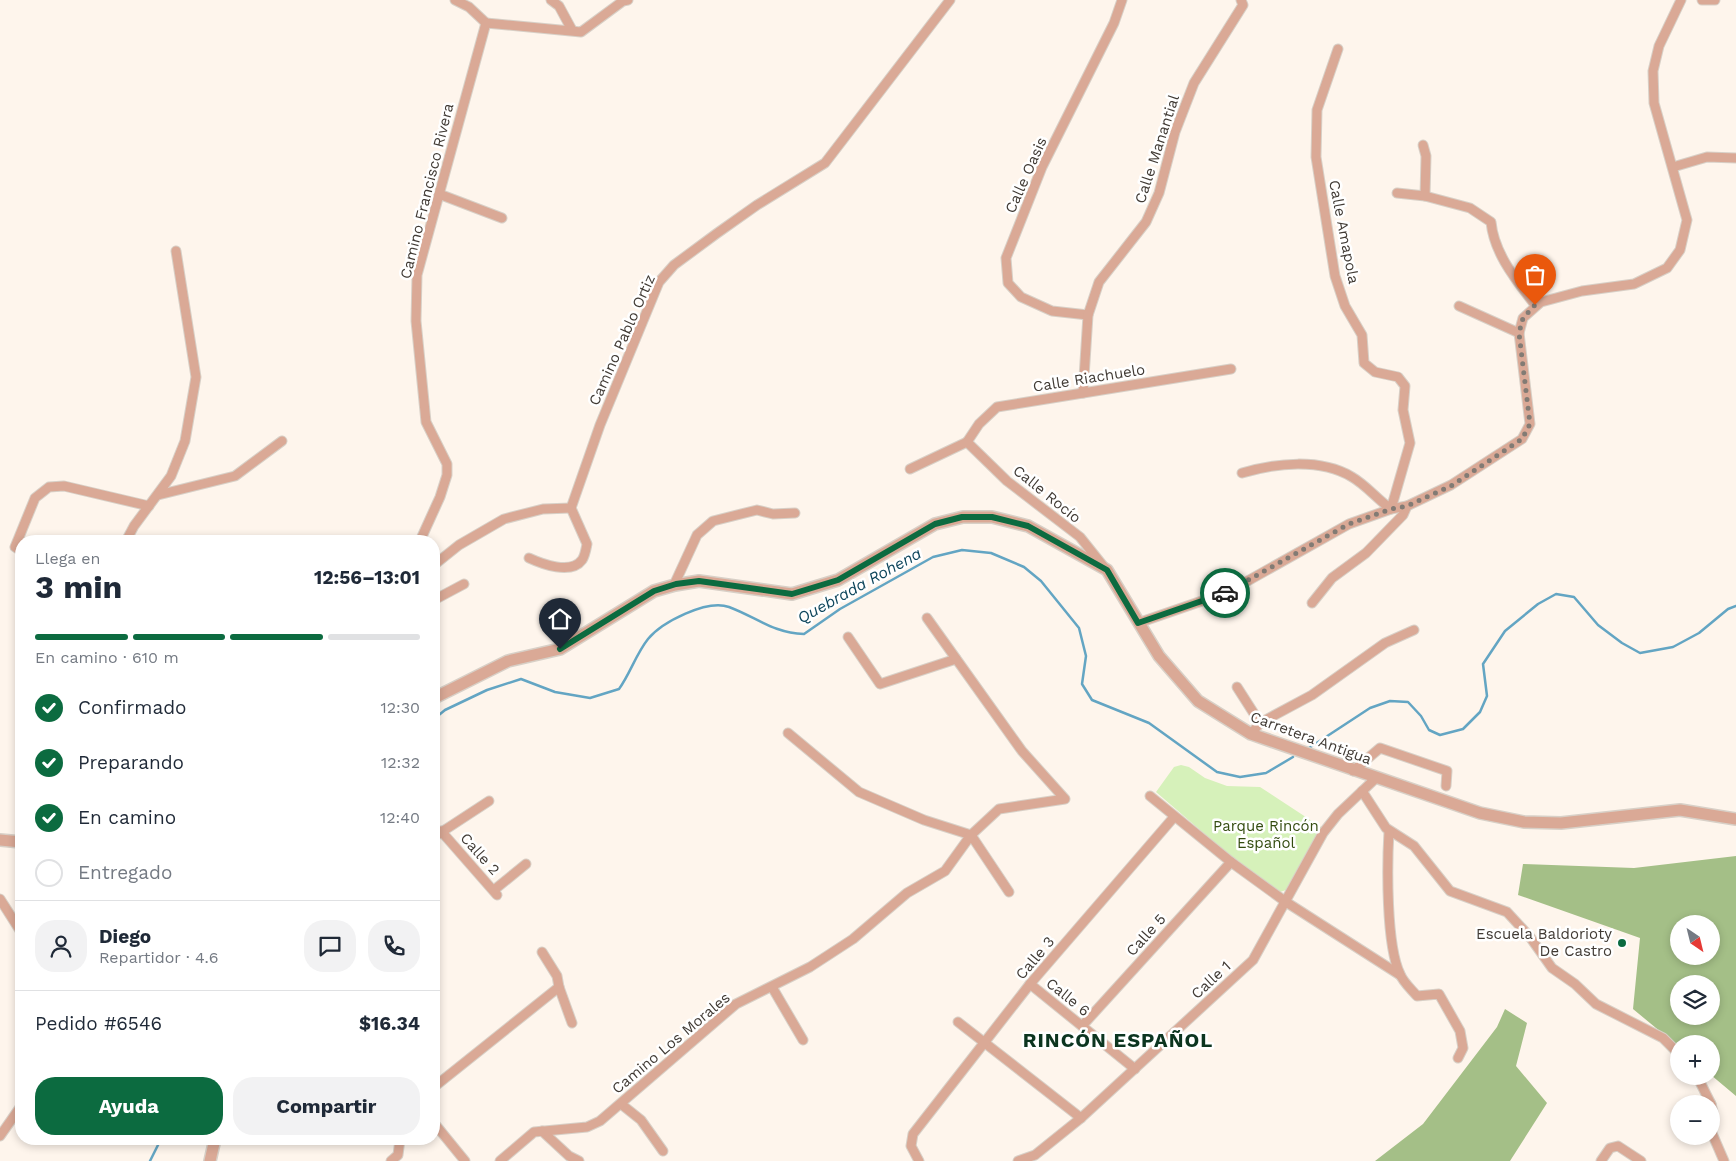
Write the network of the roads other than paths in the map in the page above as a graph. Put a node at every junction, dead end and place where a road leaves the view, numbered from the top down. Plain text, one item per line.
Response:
1 (455, 0) edge
2 (551, 0) edge
3 (628, 0) edge
4 (950, 0) edge
5 (1122, 0) edge
6 (1241, 0) edge
7 (1681, 0) edge
8 (1702, 0) edge
9 (1715, 0) edge
10 (468, 4) edge
11 (486, 23) junction
12 (572, 30) junction
13 (1338, 49) dead end
14 (1423, 145) dead end
15 (1736, 158) edge
16 (1673, 167) junction
17 (1397, 193) dead end
18 (439, 194) junction
19 (1425, 196) junction
20 (502, 218) dead end
21 (176, 251) dead end
22 (1535, 305) junction
23 (1459, 306) dead end
24 (1088, 316) junction
25 (1519, 333) junction
26 (1231, 369) dead end
27 (1083, 393) junction
28 (282, 441) dead end
29 (967, 442) junction
30 (910, 469) dead end
31 (1242, 473) dead end
32 (158, 495) junction
33 (149, 506) junction
34 (1407, 506) junction
35 (571, 508) junction
36 (1391, 509) junction
37 (795, 513) dead end
38 (21, 535) edge
39 (130, 535) edge
40 (423, 535) edge
41 (529, 558) dead end
42 (440, 560) edge
43 (1107, 570) junction
44 (464, 584) dead end
45 (674, 585) junction
46 (440, 597) edge
47 (1312, 603) dead end
48 (926, 618) dead end
49 (1138, 623) junction
50 (1414, 630) dead end
51 (848, 637) dead end
52 (956, 659) junction
53 (1237, 687) dead end
54 (440, 695) edge
55 (1260, 723) junction
56 (788, 733) dead end
57 (1251, 734) junction
58 (1353, 771) junction
59 (1376, 778) junction
60 (1446, 786) dead end
61 (1362, 791) junction
62 (1150, 796) dead end
63 (489, 800) dead end
64 (1174, 818) junction
65 (1736, 819) edge
66 (1389, 831) junction
67 (440, 833) edge
68 (971, 835) junction
69 (440, 836) edge
70 (0, 840) edge
71 (15, 841) edge
72 (1231, 862) junction
73 (526, 864) dead end
74 (1009, 892) dead end
75 (0, 899) edge
76 (1286, 902) junction
77 (15, 923) edge
78 (542, 952) dead end
79 (1400, 975) junction
80 (1030, 984) junction
81 (559, 987) junction
82 (772, 987) junction
83 (958, 1022) dead end
84 (572, 1023) dead end
85 (1082, 1026) junction
86 (803, 1040) dead end
87 (986, 1042) junction
88 (1670, 1045) edge
89 (1458, 1058) dead end
90 (1135, 1069) junction
91 (440, 1081) edge
92 (620, 1104) junction
93 (15, 1115) edge
94 (1081, 1118) junction
95 (440, 1130) edge
96 (542, 1131) junction
97 (0, 1136) edge
98 (214, 1145) edge
99 (399, 1145) edge
100 (1717, 1145) edge
101 (663, 1151) dead end
102 (210, 1161) edge
103 (391, 1161) edge
104 (465, 1161) edge
105 (500, 1161) edge
106 (579, 1161) edge
107 (919, 1161) edge
108 (1018, 1161) edge
109 (1602, 1161) edge
110 (1641, 1161) edge
111 (1724, 1161) edge

1 - 10 street
2 - 12 street
3 - 12 street
4 - 35 street, Camino Pablo Ortiz
5 - 24 street, Calle Oasis
6 - 24 street, Calle Manantial
7 - 16 street
8 - 9 street
10 - 11 street
11 - 12 street
11 - 18 street, Camino Francisco Rivera
13 - 36 street, Calle Amapola
14 - 19 street
15 - 16 street
16 - 22 street
17 - 19 street
18 - 20 street
18 - 40 street, Camino Francisco Rivera
19 - 22 street
21 - 32 street
22 - 25 street
23 - 25 street
24 - 27 street, Calle Manantial
25 - 34 street
26 - 27 street, Calle Riachuelo
27 - 29 street, Calle Riachuelo
28 - 32 street
29 - 30 street
29 - 43 street, Calle Rocío
31 - 36 street
32 - 33 street
33 - 38 street
33 - 39 street
34 - 36 street
34 - 47 street
35 - 41 street
35 - 42 street
36 - 49 street
37 - 45 street
43 - 45 street
43 - 49 street, Carretera Antigua
44 - 46 street
45 - 54 street
48 - 52 street
49 - 57 street, Carretera Antigua
50 - 55 street
51 - 52 street
52 - 68 street, Camino Los Morales
53 - 55 street
55 - 57 street
56 - 68 street
57 - 58 street, Carretera Antigua
58 - 59 street, Carretera Antigua
58 - 60 street
59 - 61 street, Calle 1
59 - 65 street, Carretera Antigua
61 - 66 street
61 - 76 street, Calle 1
62 - 64 street
63 - 67 street
64 - 72 street
64 - 80 street, Calle 3
66 - 79 street
66 - 88 street
68 - 74 street
68 - 82 street, Camino Los Morales
69 - 73 street, Calle 2
70 - 71 street
72 - 76 street
72 - 85 street, Calle 5
75 - 77 street
76 - 79 street
76 - 90 street, Calle 1
78 - 81 street
79 - 89 street
80 - 85 street, Calle 6
80 - 87 street, Calle 3
81 - 84 street
81 - 91 street
82 - 86 street
82 - 92 street, Camino Los Morales
83 - 87 street
85 - 90 street, Calle 6
87 - 94 street
87 - 107 street, Calle 3
90 - 94 street, Calle 1
92 - 96 street, Camino Los Morales
92 - 101 street
93 - 97 street
94 - 108 street, Calle 1
95 - 104 street
96 - 105 street, Camino Los Morales
96 - 106 street
98 - 102 street
99 - 103 street
100 - 111 street
109 - 110 street

